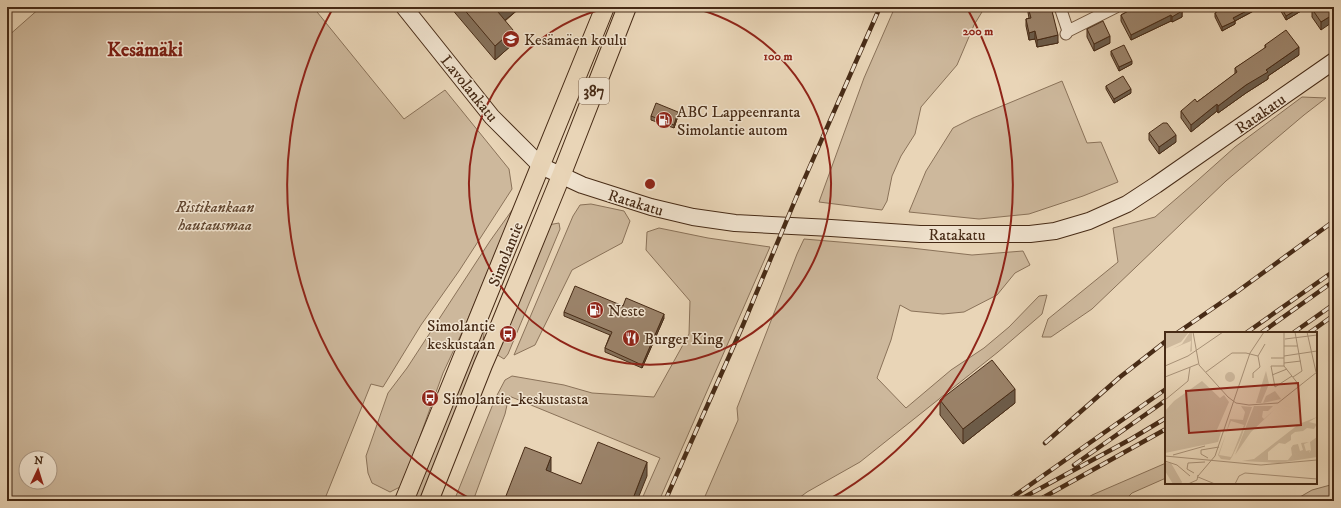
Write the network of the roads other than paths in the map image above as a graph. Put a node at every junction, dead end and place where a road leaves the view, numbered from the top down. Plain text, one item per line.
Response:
1 (404, 7) edge
2 (605, 7) edge
3 (627, 7) edge
4 (1060, 7) edge
5 (1116, 7) edge
6 (1334, 61) edge
7 (541, 166) junction
8 (561, 176) junction
9 (404, 501) edge
10 (429, 501) edge

1 - 7 main road, Lavolankatu
2 - 7 main road, Simolantie
3 - 8 main road, Simolantie / 387
4 - 5 street
6 - 8 main road, Ratakatu
7 - 8 main road, Ratakatu
7 - 9 main road, Simolantie
8 - 10 main road, Simolantie / 387

